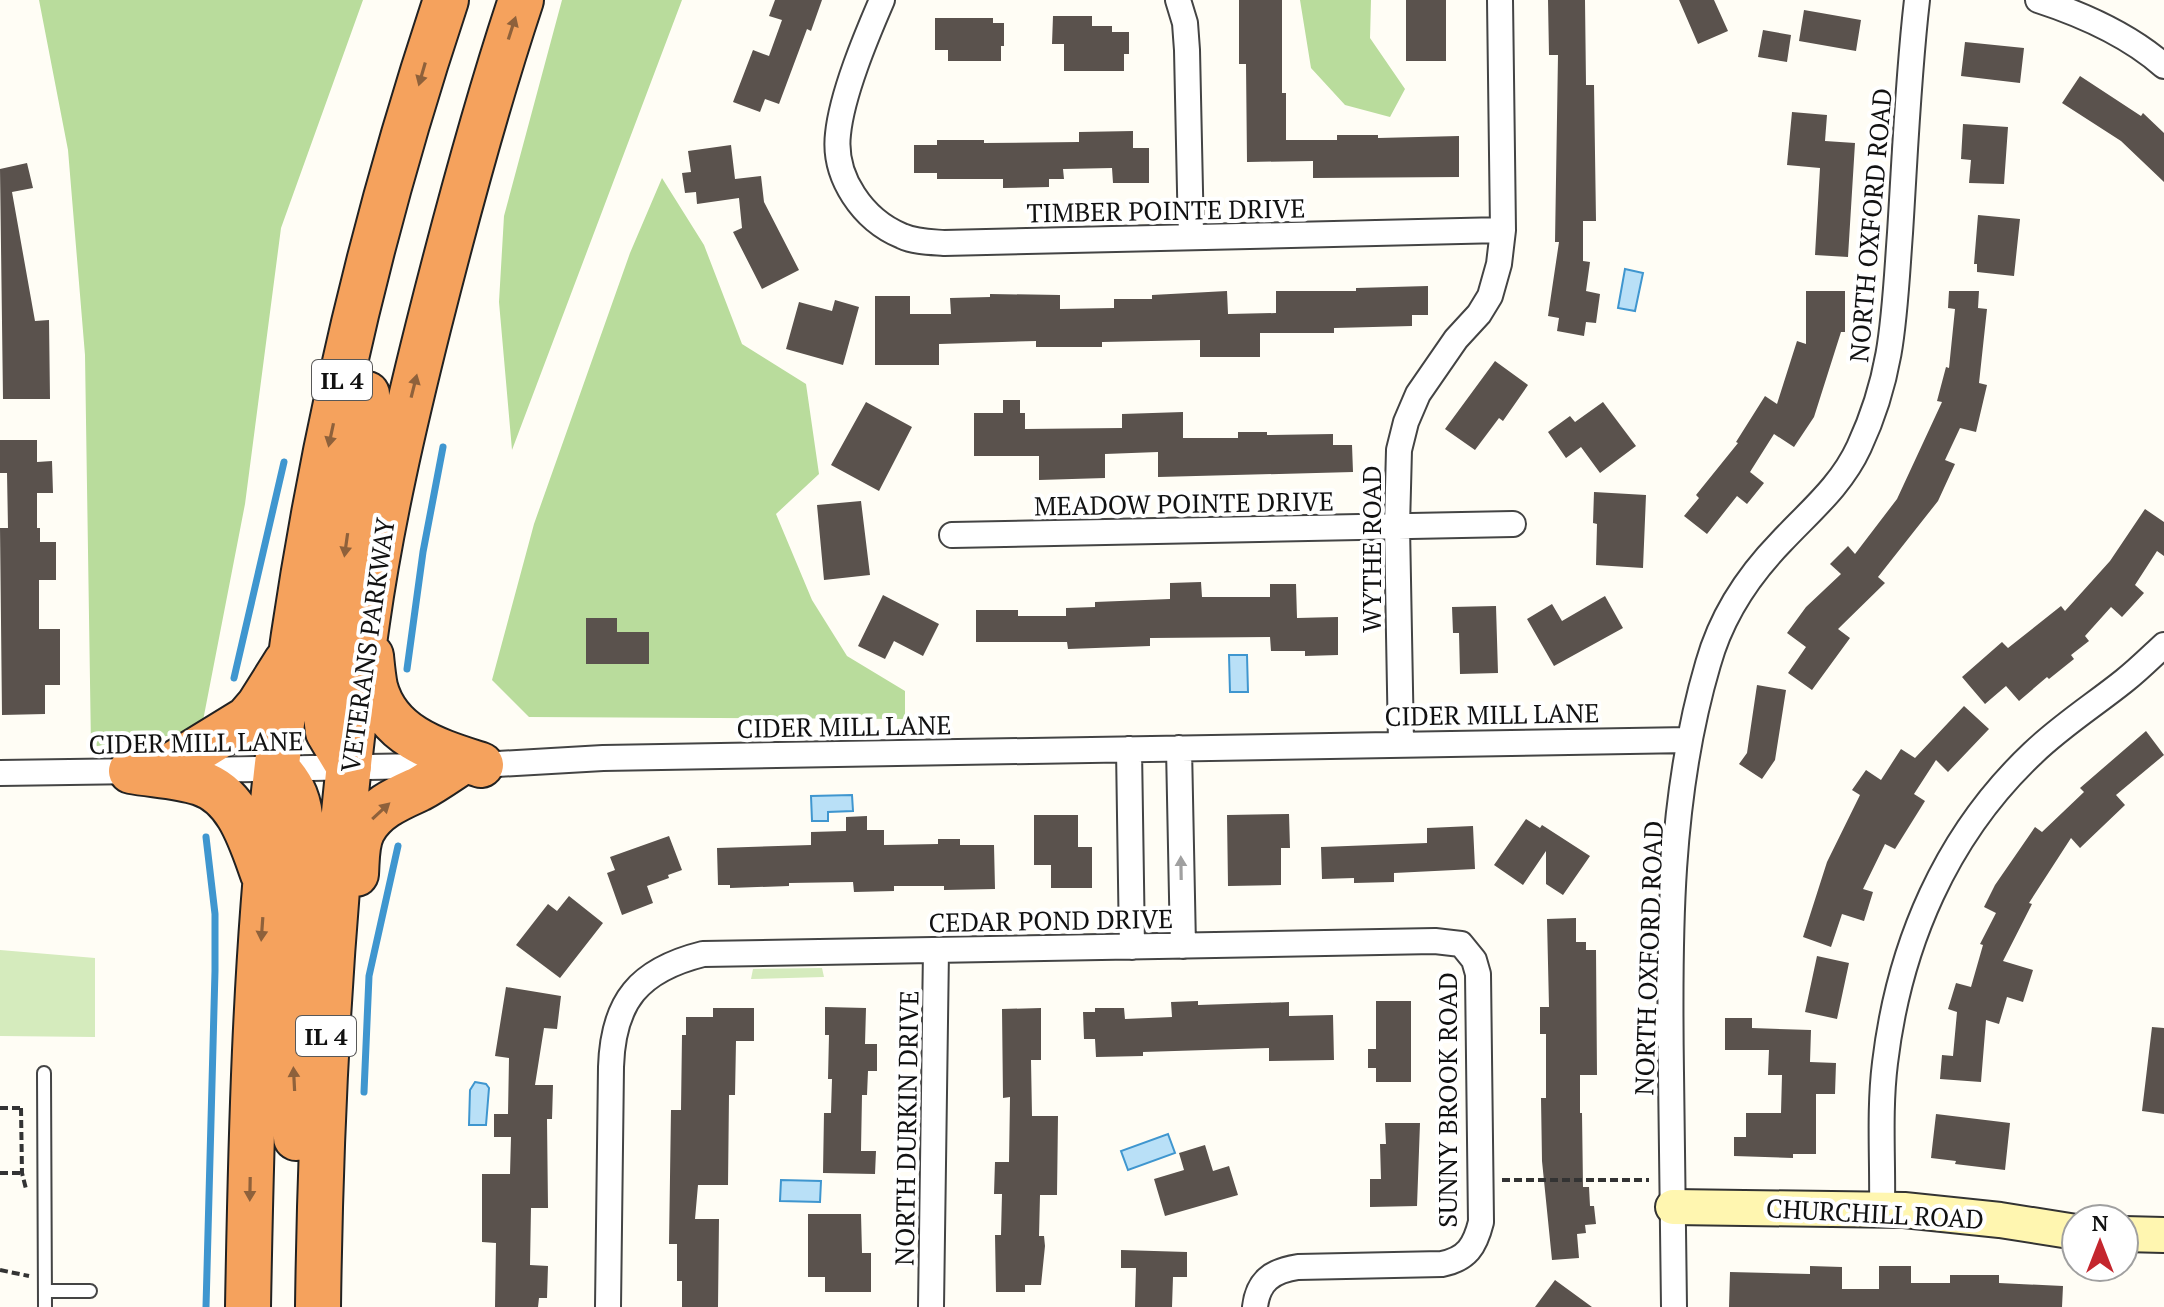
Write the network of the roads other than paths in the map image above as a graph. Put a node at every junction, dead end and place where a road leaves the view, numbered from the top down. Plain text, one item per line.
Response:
1 (446, 0) edge
2 (521, 0) edge
3 (882, 0) edge
4 (1178, 0) edge
5 (1500, 0) edge
6 (1917, 0) edge
7 (2038, 0) edge
8 (2164, 66) edge
9 (389, 190) junction
10 (1503, 230) junction
11 (1191, 237) junction
12 (1513, 524) dead end
13 (1397, 526) junction
14 (952, 535) dead end
15 (367, 621) junction
16 (2164, 645) edge
17 (292, 654) junction
18 (1689, 740) junction
19 (1401, 743) junction
20 (1179, 748) junction
21 (1129, 749) junction
22 (469, 765) junction
23 (349, 767) junction
24 (276, 768) junction
25 (147, 771) junction
26 (0, 773) edge
27 (265, 880) junction
28 (1471, 945) joint
29 (1183, 946) junction
30 (1132, 947) junction
31 (936, 950) junction
32 (44, 1073) dead end
33 (322, 1128) junction
34 (1673, 1207) junction
35 (1882, 1208) junction
36 (2060, 1229) edge
37 (2140, 1234) edge
38 (2164, 1235) edge
39 (45, 1291) junction
40 (90, 1291) dead end
41 (318, 1301) edge
42 (45, 1307) edge
43 (248, 1307) edge
44 (608, 1307) edge
45 (931, 1307) edge
46 (1255, 1307) edge
47 (1674, 1307) edge

1 -> 9 highway, IL 4
15 -> 2 highway, VETERANS PARKWAY / IL 4
3 - 11 street, TIMBER POINTE DRIVE
4 - 11 street
5 - 10 street, WYTHE ROAD
6 - 18 street, NORTH OXFORD ROAD
7 - 8 street
9 -> 17 highway, IL 4
9 -> 23 highway
10 - 11 street, TIMBER POINTE DRIVE
10 - 13 street, WYTHE ROAD
12 - 13 street, MEADOW POINTE DRIVE
13 - 14 street, MEADOW POINTE DRIVE
13 - 19 street, WYTHE ROAD
15 - 22 highway
15 - 23 highway, VETERANS PARKWAY / IL 4
16 - 35 street
17 - 24 highway, IL 4
17 - 25 highway
18 - 19 street, CIDER MILL LANE
18 - 34 street, NORTH OXFORD ROAD
19 - 20 street, CIDER MILL LANE
20 - 21 street, CIDER MILL LANE
29 -> 20 street
21 - 22 street, CIDER MILL LANE
21 - 30 street
22 - 23 street, CIDER MILL LANE
33 -> 22 highway
23 - 24 street, CIDER MILL LANE
23 - 33 highway, VETERANS PARKWAY / IL 4
24 - 25 street, CIDER MILL LANE
24 - 27 highway, IL 4
41 -> 24 highway
25 - 26 street, CIDER MILL LANE
25 - 27 highway
27 -> 43 highway, IL 4
28 - 29 street, CEDAR POND DRIVE
28 - 46 street, SUNNY BROOK ROAD
29 - 30 street, CEDAR POND DRIVE
30 - 31 street, CEDAR POND DRIVE
31 - 44 street, CEDAR POND DRIVE
31 - 45 street, NORTH DURKIN DRIVE
32 - 39 lane
33 - 41 highway, VETERANS PARKWAY / IL 4
34 - 35 street, CHURCHILL ROAD
34 - 47 street, NORTH OXFORD ROAD
35 - 36 street, CHURCHILL ROAD
37 - 38 street
39 - 40 lane
39 - 42 lane

